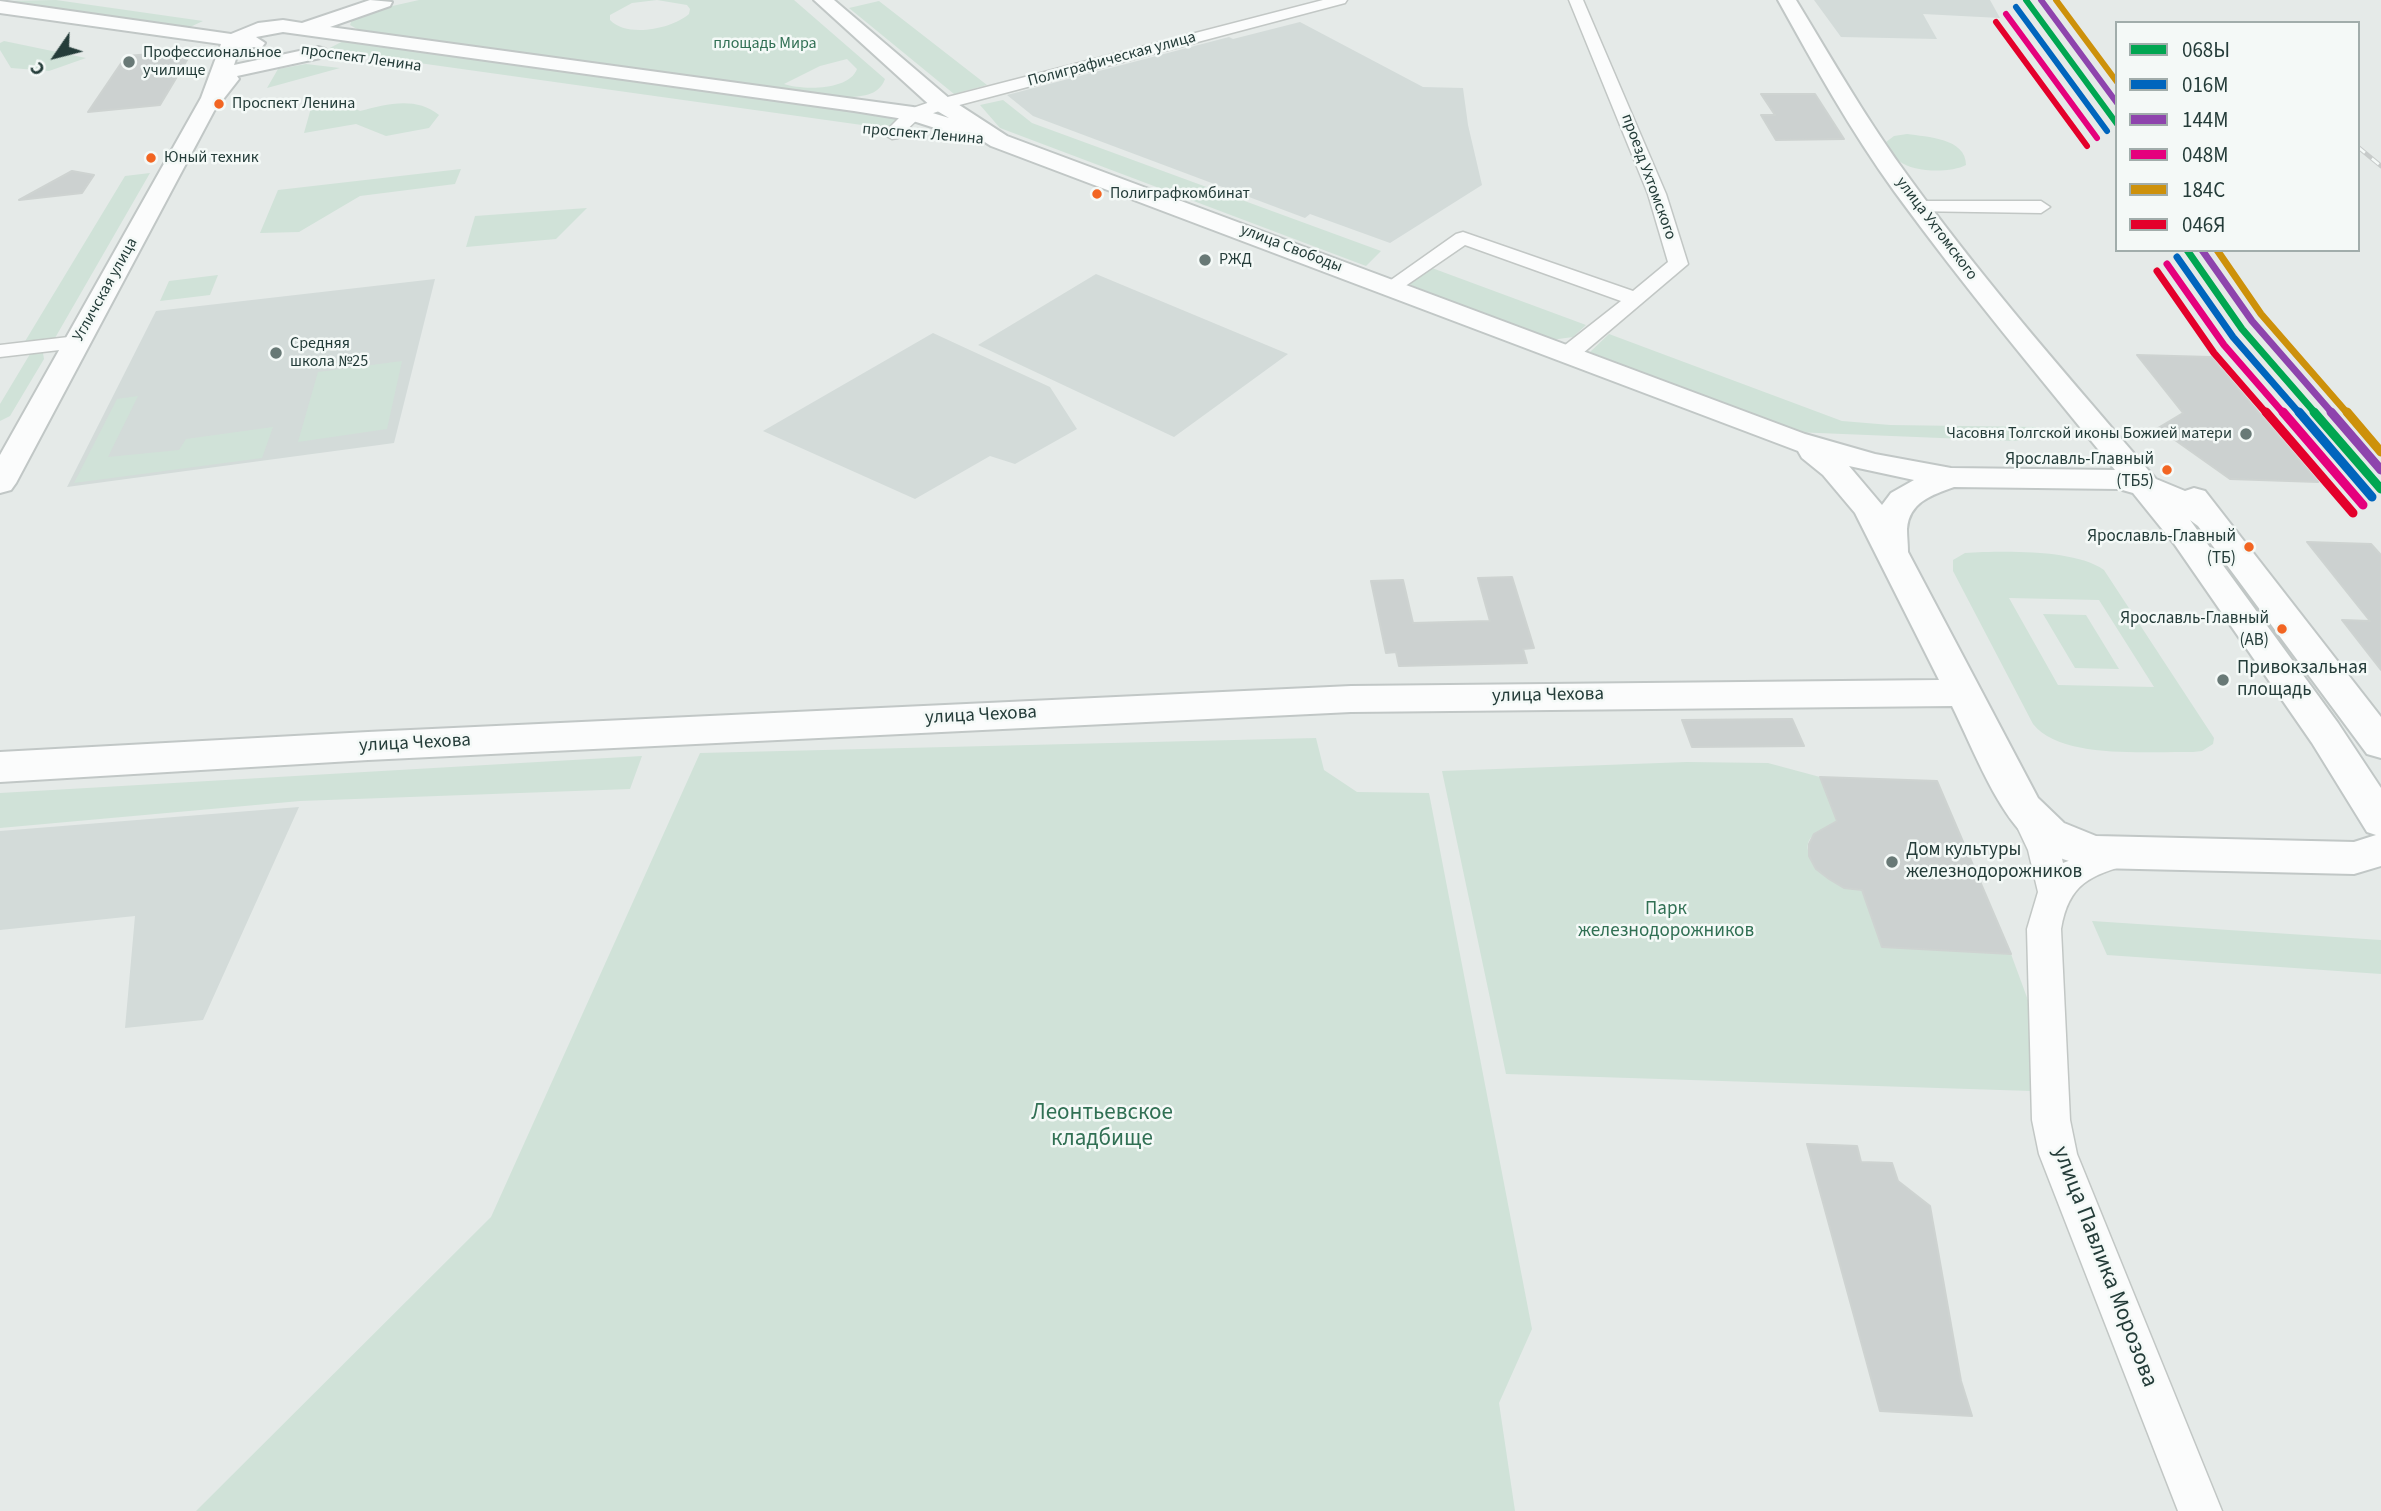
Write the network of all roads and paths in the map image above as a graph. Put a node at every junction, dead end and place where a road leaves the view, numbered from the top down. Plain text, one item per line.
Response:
1 (823, 0) edge
2 (1340, 0) edge
3 (1576, 0) edge
4 (1787, 0) edge
5 (387, 1) edge
6 (0, 7) edge
7 (349, 12) junction
8 (267, 29) junction
9 (348, 35) junction
10 (318, 53) junction
11 (345, 57) dead end
12 (899, 66) junction
13 (239, 70) junction
14 (211, 97) junction
15 (942, 104) junction
16 (854, 105) junction
17 (913, 114) junction
18 (881, 132) joint
19 (999, 141) junction
20 (1917, 207) junction
21 (2041, 207) dead end
22 (1391, 287) junction
23 (1636, 299) junction
24 (77, 342) junction
25 (0, 351) edge
26 (1568, 354) junction
27 (1794, 440) junction
28 (2106, 442) junction
29 (1951, 477) junction
30 (2049, 479) junction
31 (0, 483) edge
32 (2142, 485) junction
33 (2198, 528) junction
34 (1892, 550) junction
35 (1963, 693) junction
36 (2381, 744) edge
37 (0, 767) edge
38 (2024, 809) junction
39 (2379, 842) edge
40 (2122, 854) junction
41 (2054, 891) junction
42 (2200, 1511) edge

1 - 12 main road, улица Свободы
2 - 15 street, Полиграфическая улица
3 - 23 street, проезд Ухтомского
4 - 20 main road, улица Ухтомского
5 - 7 main road
5 - 8 main road
6 - 8 main road, проспект Ленина
7 - 8 main road
7 - 9 main road
8 - 9 main road, проспект Ленина
8 - 10 main road, проспект Ленина
8 - 13 main road, Угличская улица
8 - 14 main road, Угличская улица
9 - 16 main road, проспект Ленина
10 - 11 main road, проспект Ленина
10 - 13 main road
12 - 15 main road, улица Свободы
12 - 16 main road
13 - 14 main road, Угличская улица
14 - 24 main road, Угличская улица
15 - 17 street, Полиграфическая улица
15 - 19 main road, улица Свободы
16 - 17 main road, проспект Ленина
17 - 18 street, Полиграфическая улица
17 - 19 main road, проспект Ленина
18 - 19 main road, проспект Ленина
19 - 22 main road, улица Свободы
20 - 21 street
20 - 28 main road, улица Ухтомского
22 - 23 street
22 - 26 main road, улица Свободы
23 - 26 street, проезд Ухтомского
24 - 25 street
24 - 31 main road, Угличская улица
26 - 27 main road, улица Свободы
27 - 29 main road
27 - 34 main road
28 - 30 main road
28 - 32 main road
28 - 33 main road
29 - 30 main road
29 - 34 main road
30 - 32 main road
30 - 33 main road
32 - 33 main road
33 - 36 main road
33 - 39 main road
34 - 35 main road
35 - 37 main road, улица Чехова
35 - 38 main road
38 - 40 main road
38 - 41 street, улица Павлика Морозова
39 - 40 main road
40 - 41 street
41 - 42 street, улица Павлика Морозова

